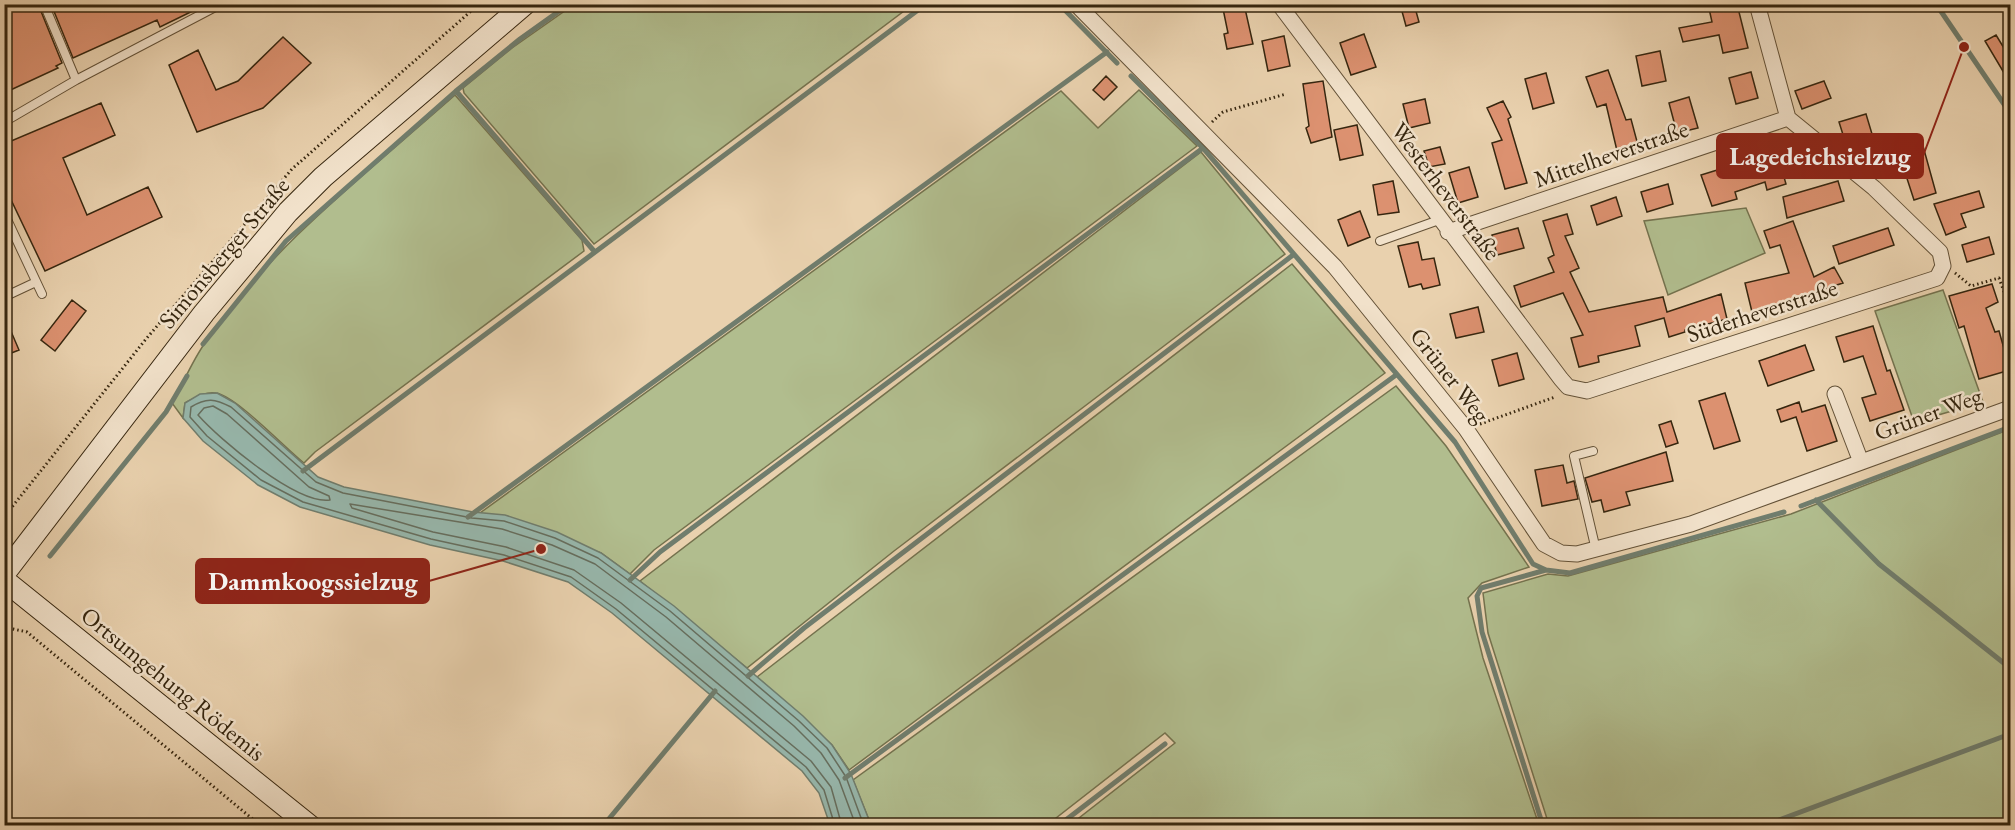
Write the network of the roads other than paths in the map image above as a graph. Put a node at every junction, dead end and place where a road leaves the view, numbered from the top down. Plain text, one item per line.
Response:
1 (44, 4) edge
2 (221, 4) edge
3 (525, 4) edge
4 (1076, 4) edge
5 (1279, 4) edge
6 (1757, 4) edge
7 (76, 80) junction
8 (1788, 118) junction
9 (4, 122) edge
10 (4, 213) edge
11 (1444, 226) junction
12 (1380, 241) dead end
13 (36, 282) junction
14 (42, 294) dead end
15 (4, 297) edge
16 (1587, 391) joint
17 (1835, 394) dead end
18 (2010, 408) edge
19 (1593, 452) dead end
20 (1861, 462) junction
21 (1596, 550) junction
22 (4, 574) edge
23 (4, 580) edge
24 (310, 825) edge

1 - 7 lane
2 - 7 lane
3 - 22 main road, Simonsberger Straße
4 - 21 street, Grüner Weg
5 - 11 street, Westerheverstraße
6 - 8 street
7 - 9 lane
8 - 11 street, Mittelheverstraße
8 - 16 street, Süderheverstraße
10 - 13 lane
11 - 12 lane
11 - 16 street, Westerheverstraße
13 - 14 lane
13 - 15 lane
17 - 20 street, Grüner Weg
18 - 20 street, Grüner Weg
19 - 21 lane
20 - 21 street, Grüner Weg
23 - 24 main road, Ortsumgehung Rödemis

